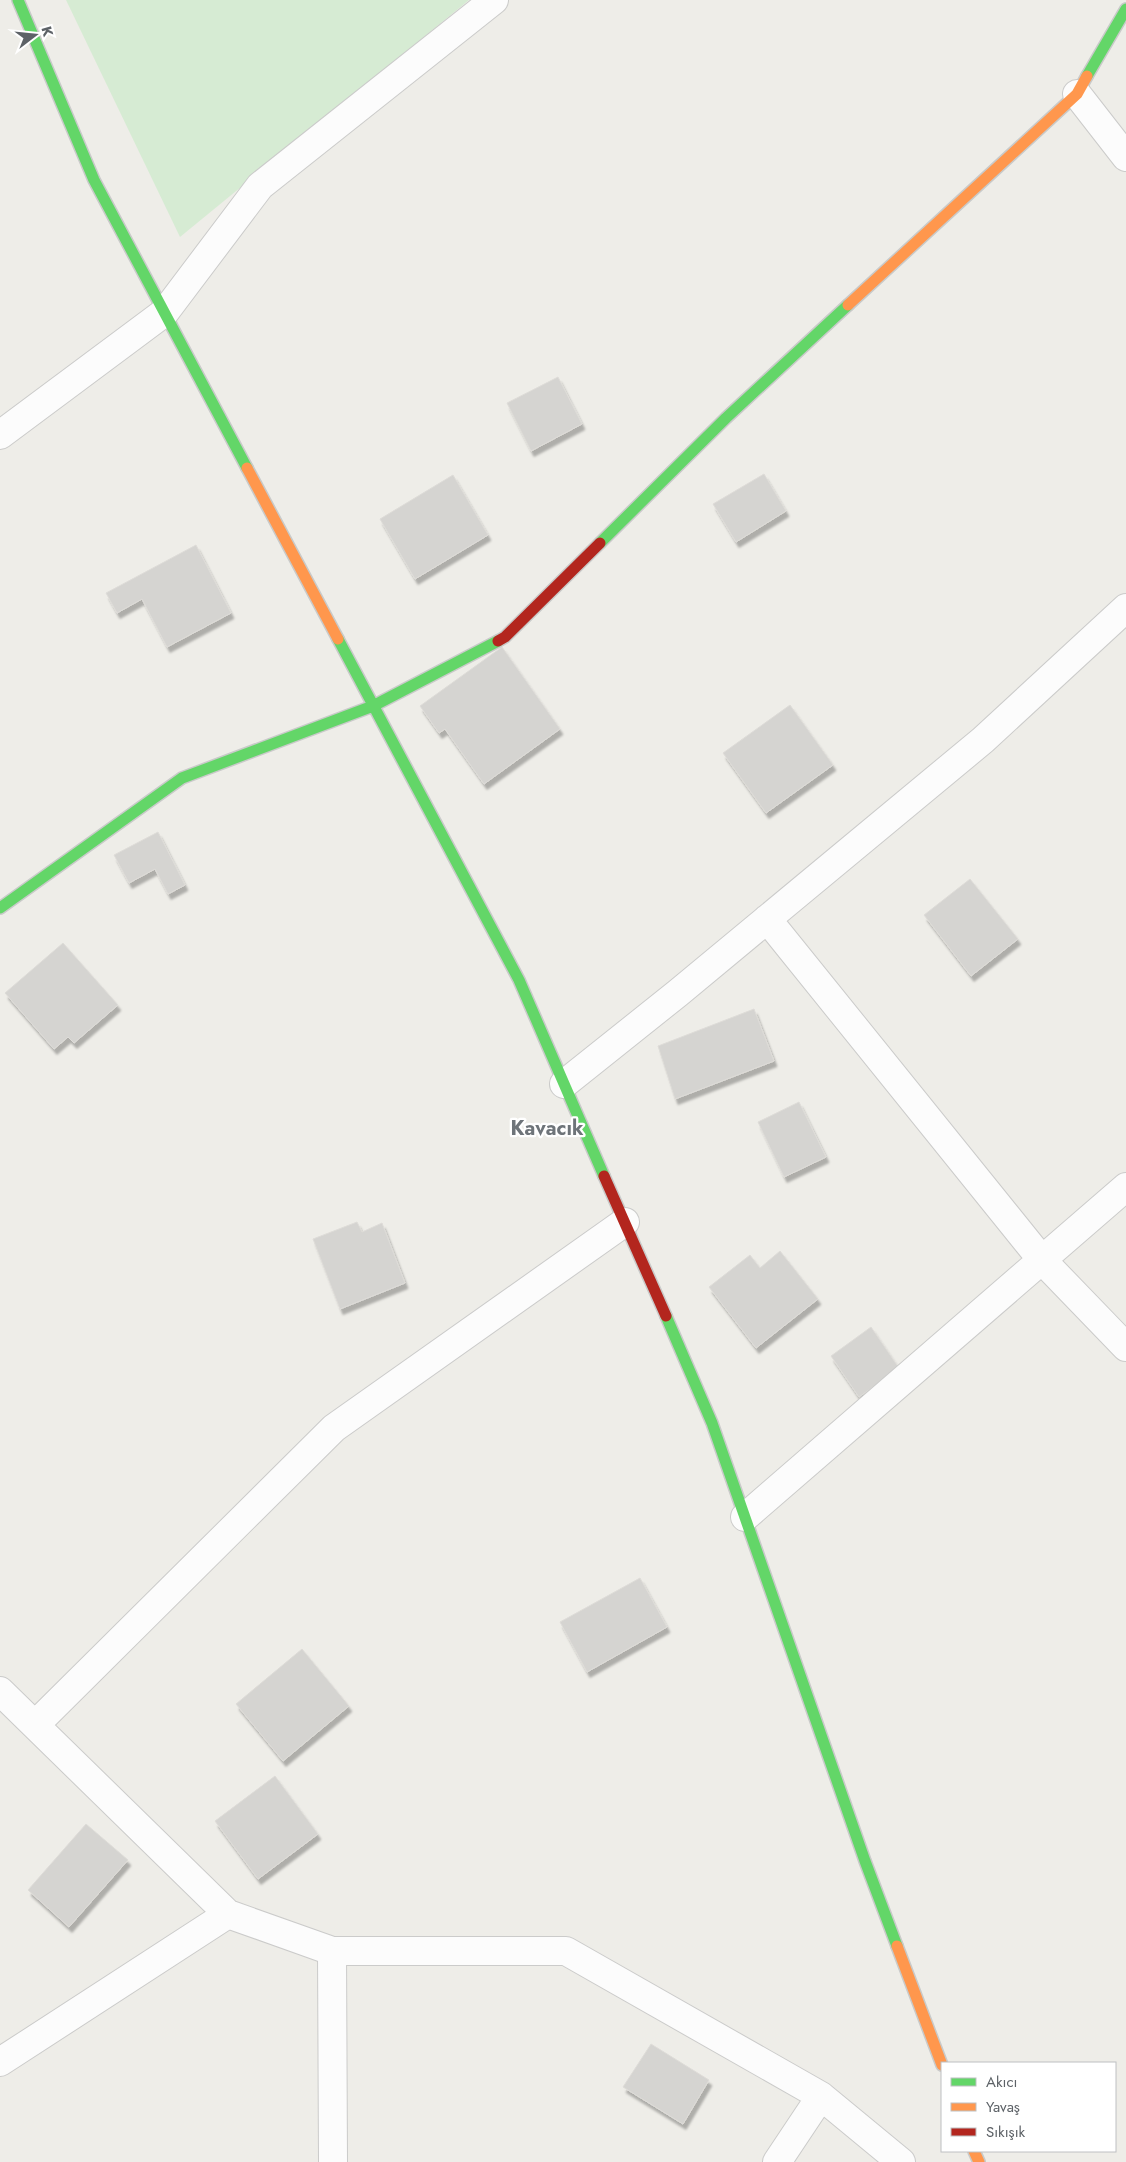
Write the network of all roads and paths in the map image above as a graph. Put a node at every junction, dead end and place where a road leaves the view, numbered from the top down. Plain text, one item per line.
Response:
1 (18, 0) edge
2 (494, 0) edge
3 (1126, 9) edge
4 (1077, 94) junction
5 (1126, 157) edge
6 (164, 312) junction
7 (0, 435) edge
8 (1126, 608) edge
9 (373, 706) junction
10 (0, 908) edge
11 (767, 919) junction
12 (564, 1084) junction
13 (1126, 1187) edge
14 (625, 1222) junction
15 (1042, 1260) junction
16 (1126, 1347) edge
17 (745, 1517) junction
18 (0, 1691) edge
19 (35, 1725) junction
20 (228, 1914) junction
21 (332, 1951) junction
22 (0, 2062) edge
23 (941, 2062) edge
24 (821, 2096) junction
25 (333, 2162) edge
26 (777, 2162) edge
27 (900, 2162) edge

1 - 6 street
2 - 6 street
3 - 4 street
4 - 5 street
4 - 9 street
6 - 7 street
6 - 9 street
8 - 11 street
9 - 10 street
9 - 12 street
11 - 12 street
11 - 15 street
12 - 14 street
13 - 15 street
14 - 17 street
14 - 19 street
15 - 16 street
15 - 17 street
17 - 23 street
18 - 19 street
19 - 20 street
20 - 21 street
20 - 22 street
21 - 24 street
21 - 25 street
24 - 26 street
24 - 27 street

